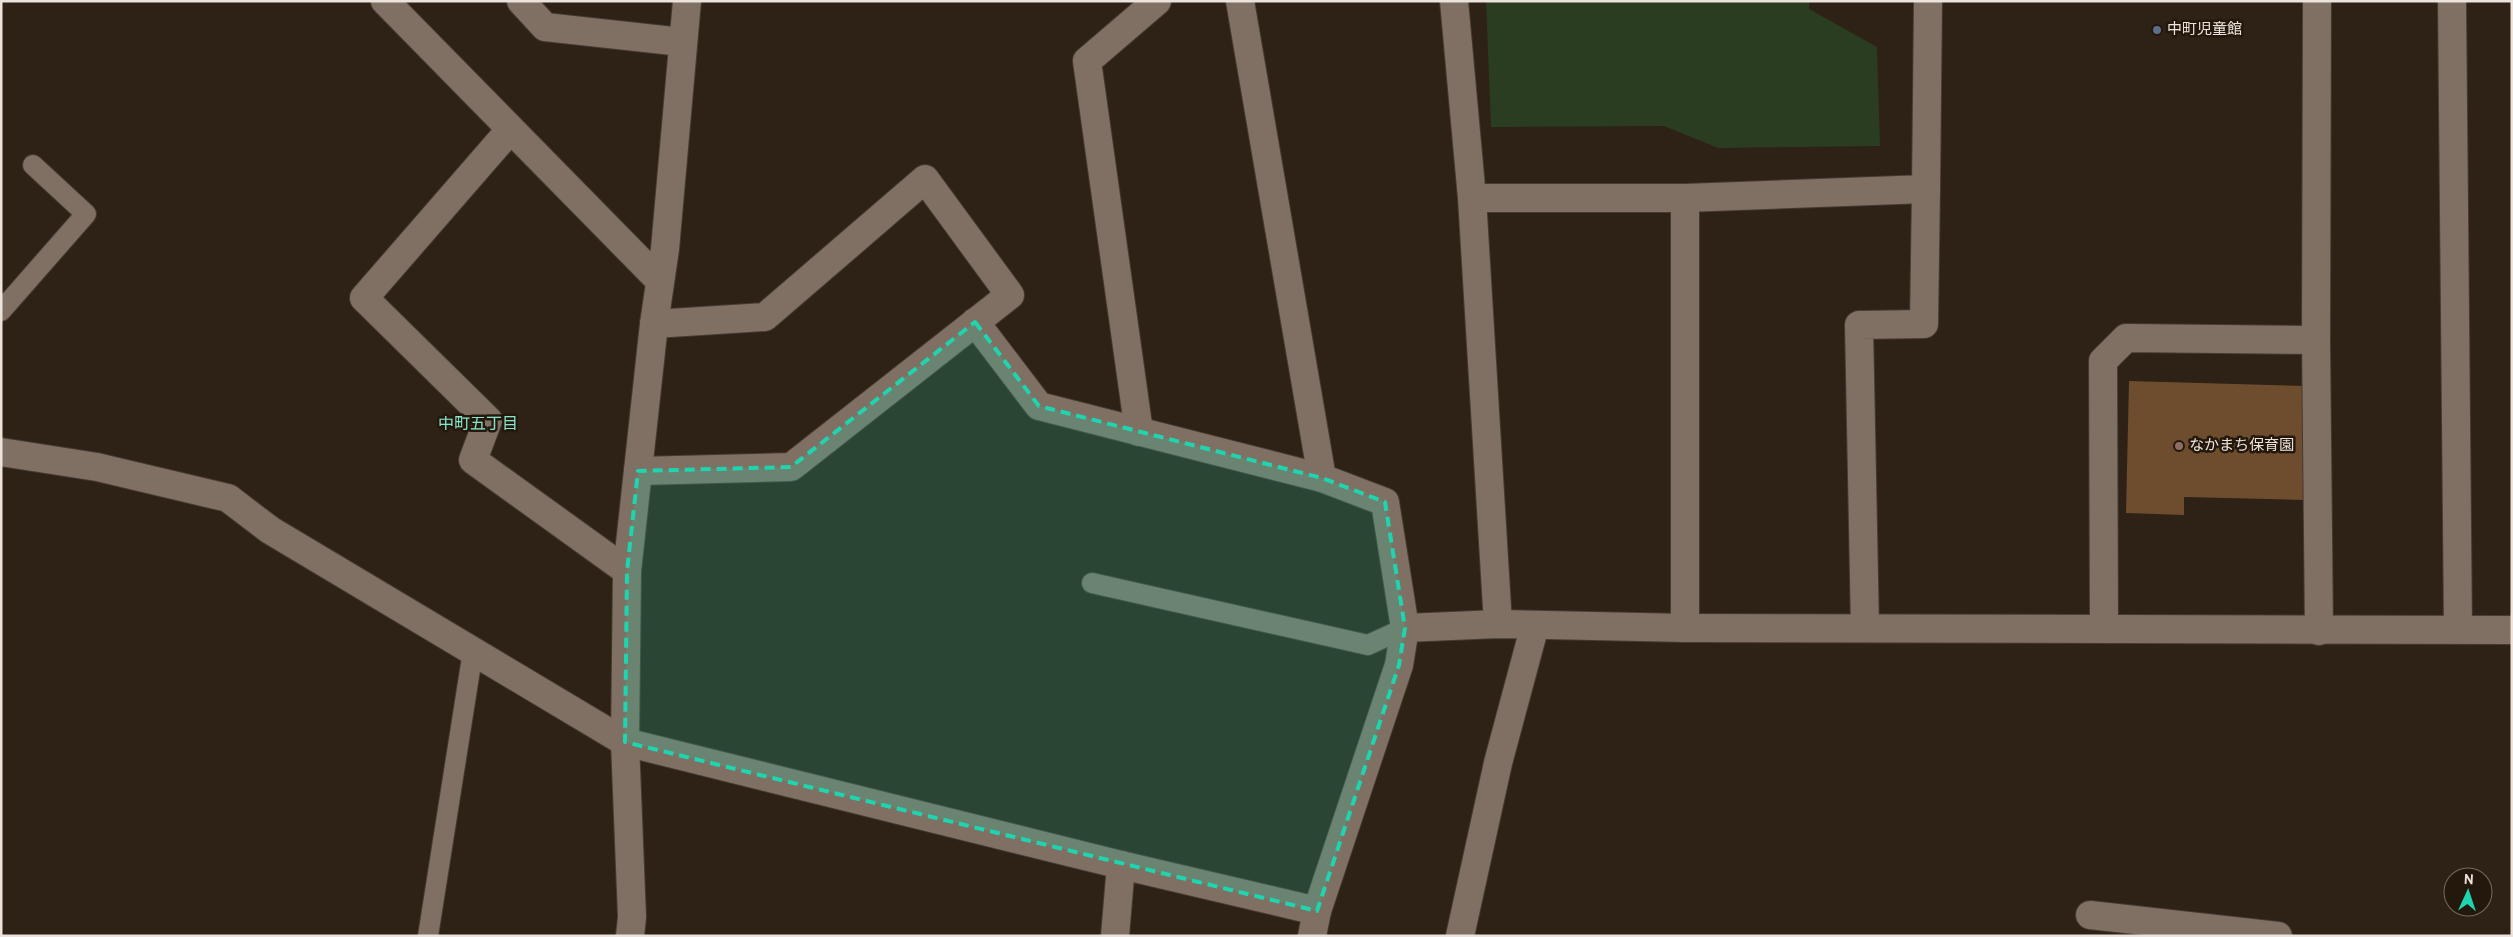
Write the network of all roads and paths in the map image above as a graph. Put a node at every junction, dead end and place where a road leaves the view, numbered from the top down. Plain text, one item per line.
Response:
1 (385, 1) edge
2 (521, 1) edge
3 (687, 1) edge
4 (1157, 1) edge
5 (1240, 1) edge
6 (1454, 1) edge
7 (1928, 1) edge
8 (2317, 1) edge
9 (2452, 1) edge
10 (682, 42) junction
11 (510, 130) junction
12 (33, 165) dead end
13 (1926, 189) junction
14 (1472, 198) junction
15 (1685, 198) junction
16 (659, 280) junction
17 (1, 311) edge
18 (976, 322) junction
19 (654, 324) junction
20 (2316, 340) junction
21 (1139, 432) junction
22 (1, 452) edge
23 (638, 471) junction
24 (1322, 478) junction
25 (627, 571) junction
26 (1092, 583) dead end
27 (1498, 624) junction
28 (1536, 625) junction
29 (1405, 628) junction
30 (1686, 628) junction
31 (1865, 628) junction
32 (2104, 629) junction
33 (2458, 629) junction
34 (2512, 630) edge
35 (2319, 631) junction
36 (473, 651) junction
37 (625, 742) junction
38 (1121, 865) junction
39 (2090, 915) dead end
40 (1315, 923) edge
41 (2221, 932) edge
42 (428, 936) edge
43 (630, 936) edge
44 (1115, 936) edge
45 (1460, 936) edge
46 (2278, 936) edge

1 - 11 street
2 - 10 street
3 - 10 street
4 - 21 street
5 - 24 street
6 - 14 street
7 - 13 street
8 - 20 street
9 - 33 street
10 - 16 street
11 - 16 street
11 - 25 street
12 - 17 lane
13 - 15 street
13 - 31 street
14 - 15 street
14 - 27 street
15 - 30 street
16 - 19 street
18 - 19 street
18 - 21 street
18 - 23 street
19 - 23 street
20 - 32 street
20 - 35 street
21 - 24 street
22 - 36 street
23 - 25 street
24 - 29 street
25 - 37 street
26 - 29 lane
27 - 28 street
27 - 29 street
28 - 30 street
28 - 45 street
29 - 40 street
30 - 31 street
31 - 32 street
32 - 35 street
33 - 34 street
33 - 35 street
36 - 37 street
36 - 42 lane
37 - 38 street
37 - 43 street
38 - 40 street
38 - 44 street
39 - 41 street
41 - 46 street

